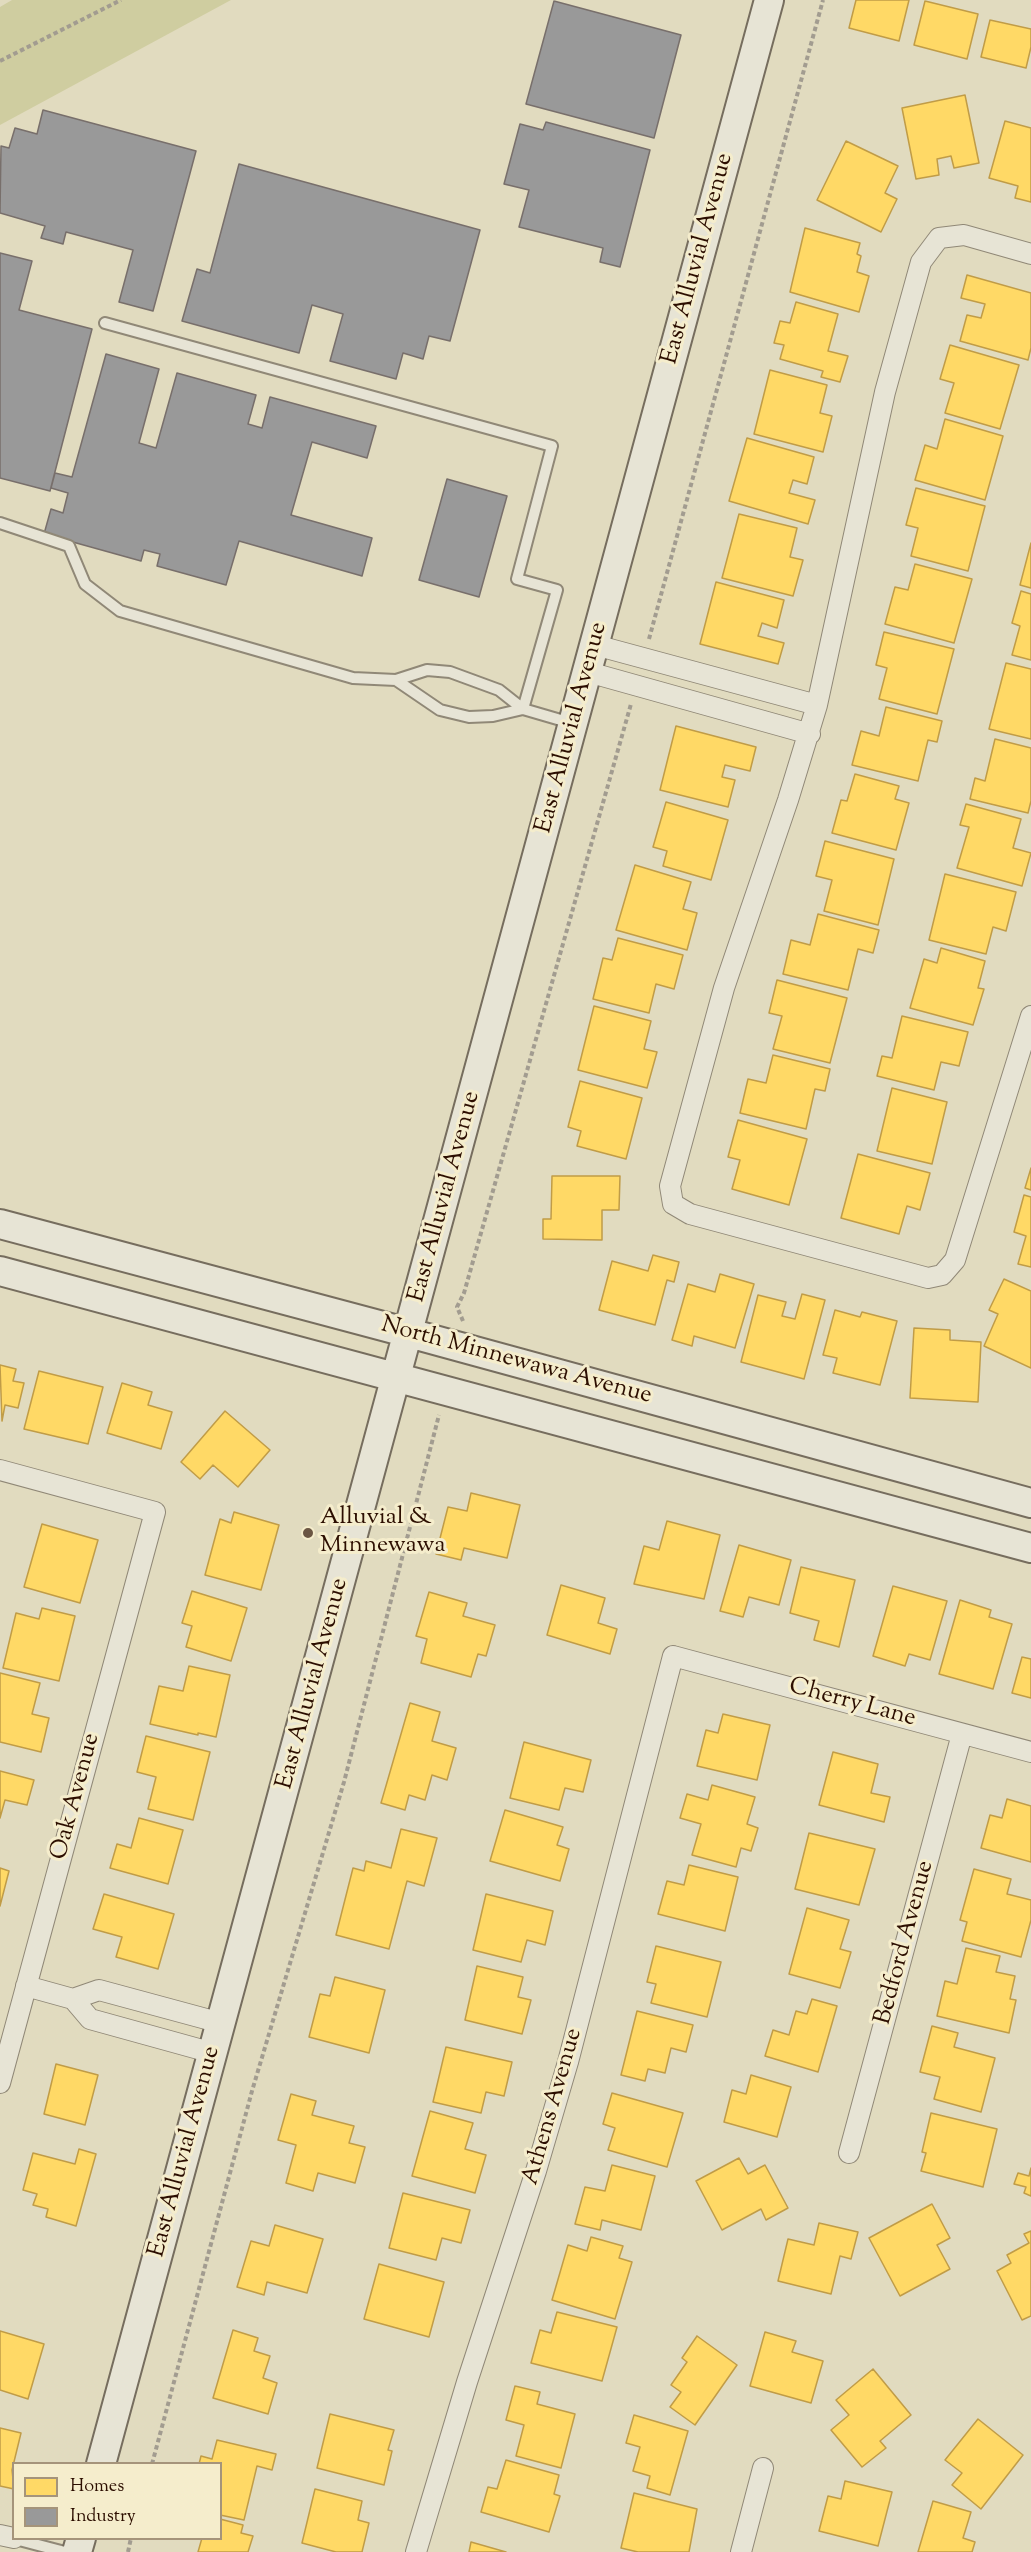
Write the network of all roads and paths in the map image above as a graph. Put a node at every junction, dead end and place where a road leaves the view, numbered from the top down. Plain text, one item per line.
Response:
1 (121, 0) edge
2 (769, 0) edge
3 (0, 61) edge
4 (1031, 254) edge
5 (105, 323) dead end
6 (0, 523) edge
7 (591, 659) junction
8 (396, 680) junction
9 (817, 705) junction
10 (523, 709) junction
11 (574, 724) junction
12 (810, 734) junction
13 (1031, 1016) edge
14 (0, 1224) edge
15 (0, 1271) edge
16 (409, 1333) junction
17 (397, 1377) junction
18 (437, 1420) dead end
19 (0, 1470) edge
20 (1031, 1503) edge
21 (1031, 1548) edge
22 (673, 1656) joint
23 (962, 1734) junction
24 (1031, 1752) edge
25 (26, 1986) junction
26 (74, 1999) junction
27 (146, 2003) junction
28 (221, 2023) junction
29 (139, 2031) junction
30 (213, 2053) junction
31 (0, 2083) edge
32 (849, 2152) dead end
33 (101, 2462) edge
34 (152, 2462) edge
35 (763, 2468) dead end
36 (19, 2540) edge
37 (64, 2552) edge
38 (416, 2552) edge
39 (741, 2552) edge

1 - 3 path
2 - 7 street, East Alluvial Avenue
4 - 9 street
5 - 10 lane
6 - 8 lane
7 - 9 street
7 - 11 street, East Alluvial Avenue
7 - 12 street
8 - 10 lane
8 - 10 lane
9 - 12 street
10 - 11 lane
11 - 16 street, East Alluvial Avenue
12 - 13 street
14 - 16 street, North Minnewawa Avenue
15 - 17 street, North Minnewawa Avenue
16 - 17 street, East Alluvial Avenue
16 - 20 street, North Minnewawa Avenue
17 - 21 street, North Minnewawa Avenue
17 - 28 street, East Alluvial Avenue
18 - 34 path
19 - 25 street, Oak Avenue
22 - 23 street, Cherry Lane
22 - 38 street, Athens Avenue
23 - 24 street, Cherry Lane
23 - 32 street, Bedford Avenue
25 - 26 street
25 - 31 street, Oak Avenue
26 - 27 street
26 - 29 street
27 - 28 street
27 - 29 street
28 - 30 street, East Alluvial Avenue
29 - 30 street
30 - 33 street, East Alluvial Avenue
35 - 39 street
36 - 37 lane

